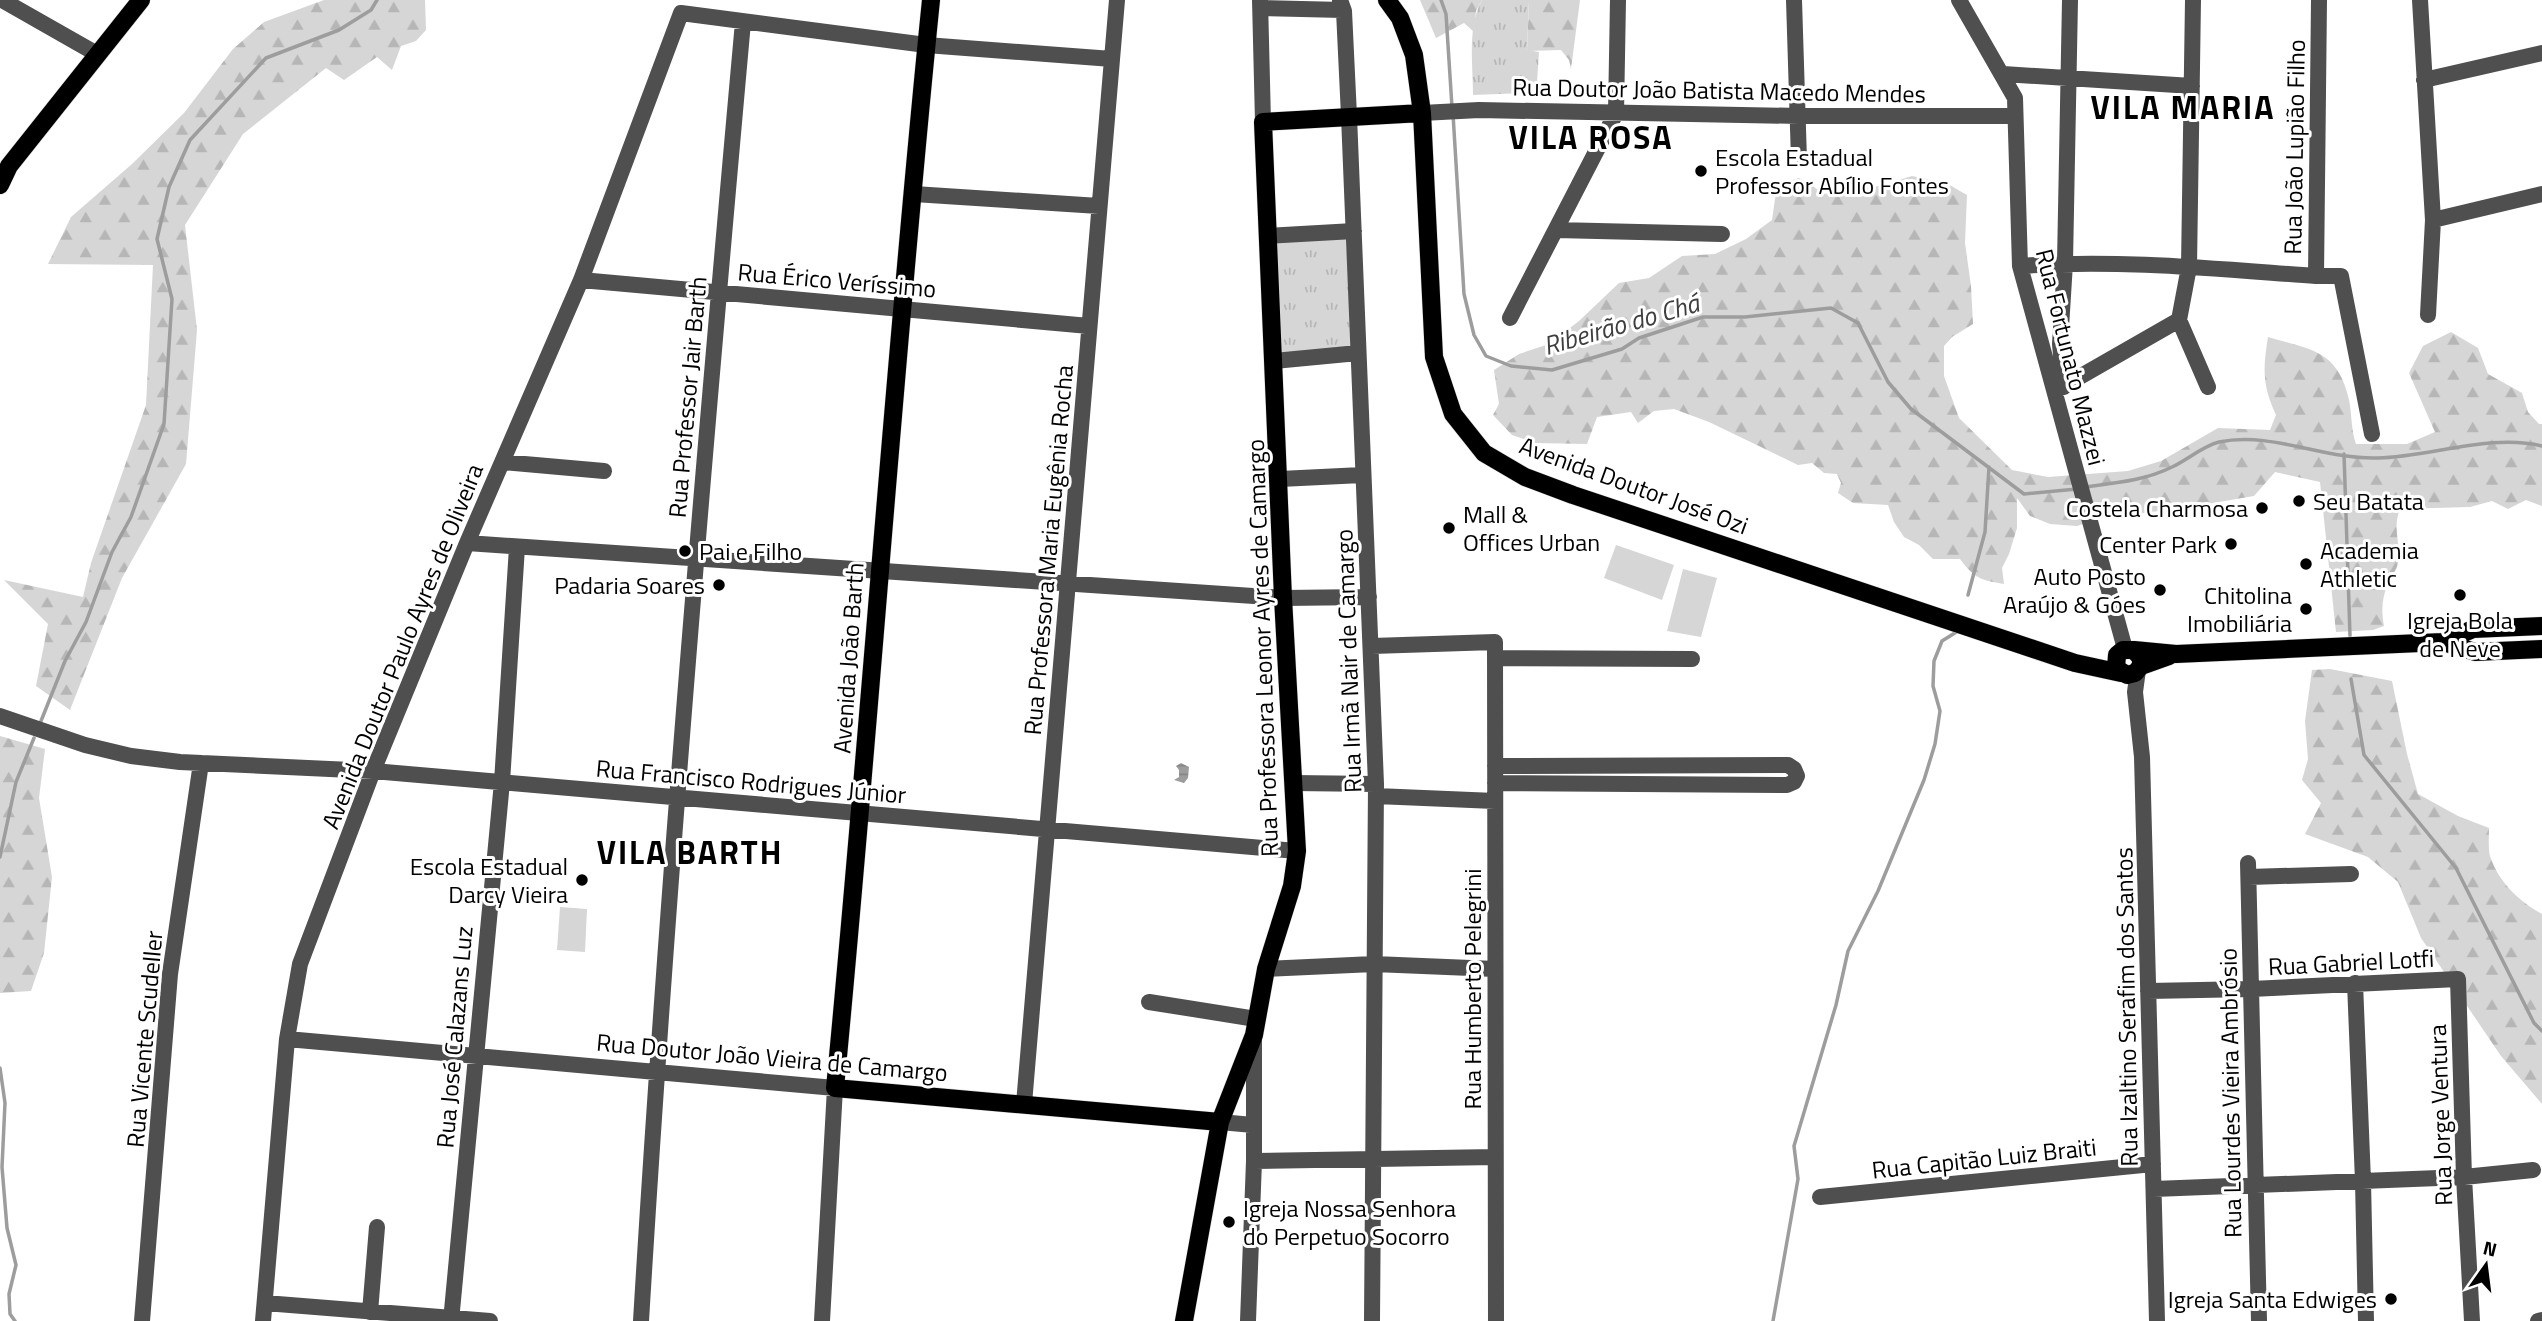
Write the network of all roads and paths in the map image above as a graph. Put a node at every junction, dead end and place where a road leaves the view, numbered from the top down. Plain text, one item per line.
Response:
1 (2, 0) edge
2 (141, 0) edge
3 (931, 0) edge
4 (1117, 0) edge
5 (1387, 0) edge
6 (1618, 0) edge
7 (1794, 0) edge
8 (1959, 0) edge
9 (2070, 0) edge
10 (2193, 0) edge
11 (2319, 0) edge
12 (2420, 0) edge
13 (1260, 4) edge
14 (1322, 5) edge
15 (1342, 5) edge
16 (743, 22) junction
17 (926, 45) junction
18 (2542, 53) edge
19 (97, 54) junction
20 (1112, 59) junction
21 (2003, 74) junction
22 (2069, 79) junction
23 (2424, 80) junction
24 (2192, 86) junction
25 (1422, 113) junction
26 (1616, 113) junction
27 (1349, 116) junction
28 (1799, 116) junction
29 (2014, 116) junction
30 (1263, 122) junction
31 (1799, 160) dead end
32 (5, 164) edge
33 (0, 185) edge
34 (914, 194) junction
35 (2542, 199) edge
36 (1099, 206) junction
37 (2433, 220) junction
38 (1556, 230) junction
39 (1354, 231) junction
40 (1722, 234) dead end
41 (1267, 236) junction
42 (2065, 263) junction
43 (2020, 265) junction
44 (2189, 267) junction
45 (2315, 276) junction
46 (581, 280) junction
47 (719, 293) junction
48 (902, 309) junction
49 (2428, 315) dead end
50 (1510, 318) dead end
51 (2179, 320) junction
52 (1089, 326) junction
53 (1358, 353) junction
54 (1274, 361) junction
55 (2208, 387) dead end
56 (2059, 389) junction
57 (2372, 434) dead end
58 (502, 462) junction
59 (604, 471) dead end
60 (1362, 475) junction
61 (1280, 479) junction
62 (467, 543) junction
63 (517, 547) junction
64 (697, 559) junction
65 (879, 571) junction
66 (1068, 584) junction
67 (1368, 597) junction
68 (1283, 598) junction
69 (2542, 626) edge
70 (2442, 642) junction
71 (1372, 646) junction
72 (2542, 649) edge
73 (1495, 658) junction
74 (1692, 659) dead end
75 (2128, 662) junction
76 (0, 716) edge
77 (201, 764) junction
78 (1495, 766) junction
79 (1599, 766) junction
80 (1697, 766) junction
81 (373, 771) junction
82 (502, 782) junction
83 (1293, 783) junction
84 (1495, 783) junction
85 (1600, 783) junction
86 (1697, 784) junction
87 (1376, 790) junction
88 (679, 797) junction
89 (1495, 801) junction
90 (862, 813) junction
91 (1047, 829) junction
92 (1297, 851) junction
93 (2351, 874) dead end
94 (1374, 964) junction
95 (1266, 969) junction
96 (1495, 969) junction
97 (2355, 983) junction
98 (2251, 989) junction
99 (2148, 991) junction
100 (2458, 992) joint
101 (1149, 1002) dead end
102 (1255, 1027) junction
103 (287, 1039) junction
104 (475, 1056) junction
105 (656, 1072) junction
106 (835, 1088) junction
107 (1024, 1104) junction
108 (1220, 1122) junction
109 (1253, 1125) junction
110 (1495, 1157) junction
111 (1371, 1158) junction
112 (1254, 1161) junction
113 (2153, 1164) junction
114 (2533, 1170) dead end
115 (2464, 1177) junction
116 (2363, 1181) junction
117 (2255, 1185) junction
118 (2154, 1189) junction
119 (1820, 1196) dead end
120 (377, 1227) dead end
121 (265, 1303) junction
122 (370, 1312) junction
123 (451, 1320) edge
124 (142, 1321) edge
125 (263, 1321) edge
126 (491, 1321) edge
127 (641, 1321) edge
128 (822, 1321) edge
129 (1184, 1321) edge
130 (1248, 1321) edge
131 (1371, 1321) edge
132 (1496, 1321) edge
133 (2157, 1321) edge
134 (2259, 1321) edge
135 (2365, 1321) edge
136 (2472, 1321) edge

1 - 19 street
2 - 19 main road
3 - 17 main road, Avenida João Barth
4 - 20 street, Rua Professora Maria Eugênia Rocha
5 - 25 main road, Avenida Doutor José Ozi
6 - 26 street
7 - 28 street
8 - 21 street, Rua Fortunato Mazzei
9 - 22 street
10 - 24 street
11 - 45 street, Rua João Lupião Filho
12 - 23 street
13 - 14 street
13 - 30 street, Rua Professora Leonor Ayres de Camargo
14 - 15 street
15 - 27 street, Rua Irmã Nair de Camargo
16 - 17 street
16 - 46 street, Avenida Doutor Paulo Ayres de Oliveira
16 - 47 street, Rua Professor Jair Barth
17 - 20 street
17 - 34 main road, Avenida João Barth
18 - 23 street
19 - 32 main road
20 - 36 street, Rua Professora Maria Eugênia Rocha
21 - 22 street
21 - 29 street, Rua Fortunato Mazzei
22 - 24 street
22 - 42 street
23 - 37 street
24 - 44 street
25 - 26 street, Rua Doutor João Batista Macedo Mendes
25 - 27 main road
25 - 75 main road, Avenida Doutor José Ozi
26 - 28 street, Rua Doutor João Batista Macedo Mendes
26 - 38 street
27 - 30 main road
27 - 39 street, Rua Irmã Nair de Camargo
28 - 29 street, Rua Doutor João Batista Macedo Mendes
28 - 31 street
29 - 43 street, Rua Fortunato Mazzei
30 - 41 main road, Rua Professora Leonor Ayres de Camargo
32 - 33 main road
34 - 36 street
34 - 48 main road, Avenida João Barth
35 - 37 street
36 - 52 street, Rua Professora Maria Eugênia Rocha
37 - 49 street
38 - 40 street
38 - 50 street
39 - 41 street
39 - 53 street, Rua Irmã Nair de Camargo
41 - 54 main road, Rua Professora Leonor Ayres de Camargo
42 - 43 street
42 - 44 street
42 - 56 street
43 - 56 street, Rua Fortunato Mazzei
44 - 45 street
44 - 51 street
45 - 57 street, Rua João Lupião Filho
46 - 47 street, Rua Érico Veríssimo
46 - 58 street, Avenida Doutor Paulo Ayres de Oliveira
47 - 48 street, Rua Érico Veríssimo
47 - 64 street, Rua Professor Jair Barth
48 - 52 street, Rua Érico Veríssimo
48 - 65 main road, Avenida João Barth
51 - 55 street
51 - 56 street
52 - 66 street, Rua Professora Maria Eugênia Rocha
53 - 54 street
53 - 60 street, Rua Irmã Nair de Camargo
54 - 61 main road, Rua Professora Leonor Ayres de Camargo
56 - 75 street, Rua Fortunato Mazzei
58 - 59 street
58 - 62 street, Avenida Doutor Paulo Ayres de Oliveira
60 - 61 street
60 - 67 street, Rua Irmã Nair de Camargo
61 - 68 main road, Rua Professora Leonor Ayres de Camargo
62 - 63 street
62 - 81 street, Avenida Doutor Paulo Ayres de Oliveira
63 - 64 street
63 - 82 street, Rua José Calazans Luz
64 - 65 street
64 - 88 street, Rua Professor Jair Barth
65 - 66 street
65 - 90 main road, Avenida João Barth
66 - 68 street
66 - 91 street, Rua Professora Maria Eugênia Rocha
67 - 68 street
67 - 71 street, Rua Irmã Nair de Camargo
68 - 83 main road, Rua Professora Leonor Ayres de Camargo
69 - 70 main road
70 - 72 main road
70 - 75 main road, Avenida Doutor José Ozi
71 - 73 street
71 - 87 street, Rua Irmã Nair de Camargo
73 - 74 street
73 - 78 street, Rua Humberto Pelegrini
75 - 99 street, Rua Izaltino Serafim dos Santos
76 - 77 street, Rua Francisco Rodrigues Júnior
77 - 81 street, Rua Francisco Rodrigues Júnior
77 - 124 street, Rua Vicente Scudeller
78 - 79 street
78 - 84 street, Rua Humberto Pelegrini
79 - 80 street
79 - 85 street
80 - 86 street
80 - 86 street
81 - 82 street, Rua Francisco Rodrigues Júnior
81 - 103 street, Avenida Doutor Paulo Ayres de Oliveira
82 - 88 street, Rua Francisco Rodrigues Júnior
82 - 104 street, Rua José Calazans Luz
83 - 87 street
83 - 92 main road, Rua Professora Leonor Ayres de Camargo
84 - 85 street
84 - 89 street, Rua Humberto Pelegrini
85 - 86 street
87 - 89 street
87 - 94 street, Rua Irmã Nair de Camargo
88 - 90 street, Rua Francisco Rodrigues Júnior
88 - 105 street, Rua Professor Jair Barth
89 - 96 street, Rua Humberto Pelegrini
90 - 91 street, Rua Francisco Rodrigues Júnior
90 - 106 main road, Avenida João Barth
91 - 92 street, Rua Francisco Rodrigues Júnior
91 - 107 street, Rua Professora Maria Eugênia Rocha
92 - 95 main road, Rua Professora Leonor Ayres de Camargo
93 - 98 street, Rua Lourdes Vieira Ambrósio
94 - 95 street
94 - 96 street
94 - 111 street, Rua Irmã Nair de Camargo
95 - 102 main road, Rua Professora Leonor Ayres de Camargo
96 - 110 street, Rua Humberto Pelegrini
97 - 98 street, Rua Gabriel Lotfi
97 - 100 street, Rua Gabriel Lotfi
97 - 116 street
98 - 99 street, Rua Gabriel Lotfi
98 - 117 street, Rua Lourdes Vieira Ambrósio
99 - 113 street, Rua Izaltino Serafim dos Santos
100 - 115 street, Rua Jorge Ventura
101 - 102 street
102 - 108 main road, Rua Professora Leonor Ayres de Camargo
102 - 109 street
103 - 104 street, Rua Doutor João Vieira de Camargo
103 - 121 street, Avenida Doutor Paulo Ayres de Oliveira
104 - 105 street, Rua Doutor João Vieira de Camargo
104 - 123 street, Rua José Calazans Luz
105 - 106 street, Rua Doutor João Vieira de Camargo
105 - 127 street, Rua Professor Jair Barth
106 - 107 main road, Rua Doutor João Vieira de Camargo
106 - 128 street, Avenida João Barth
107 - 108 main road, Rua Doutor João Vieira de Camargo
108 - 109 street, Rua Doutor João Vieira de Camargo
108 - 129 main road, Rua Professora Leonor Ayres de Camargo
109 - 112 street
110 - 111 street
110 - 132 street, Rua Humberto Pelegrini
111 - 112 street
111 - 131 street, Rua Irmã Nair de Camargo
112 - 130 street
113 - 118 street, Rua Izaltino Serafim dos Santos
113 - 119 street, Rua Capitão Luiz Braiti
114 - 115 street
115 - 116 street
115 - 136 street, Rua Jorge Ventura
116 - 117 street
116 - 135 street
117 - 118 street
117 - 134 street, Rua Lourdes Vieira Ambrósio
118 - 133 street, Rua Izaltino Serafim dos Santos
120 - 122 street
121 - 122 street
121 - 125 street, Avenida Doutor Paulo Ayres de Oliveira
122 - 123 street
123 - 126 street

